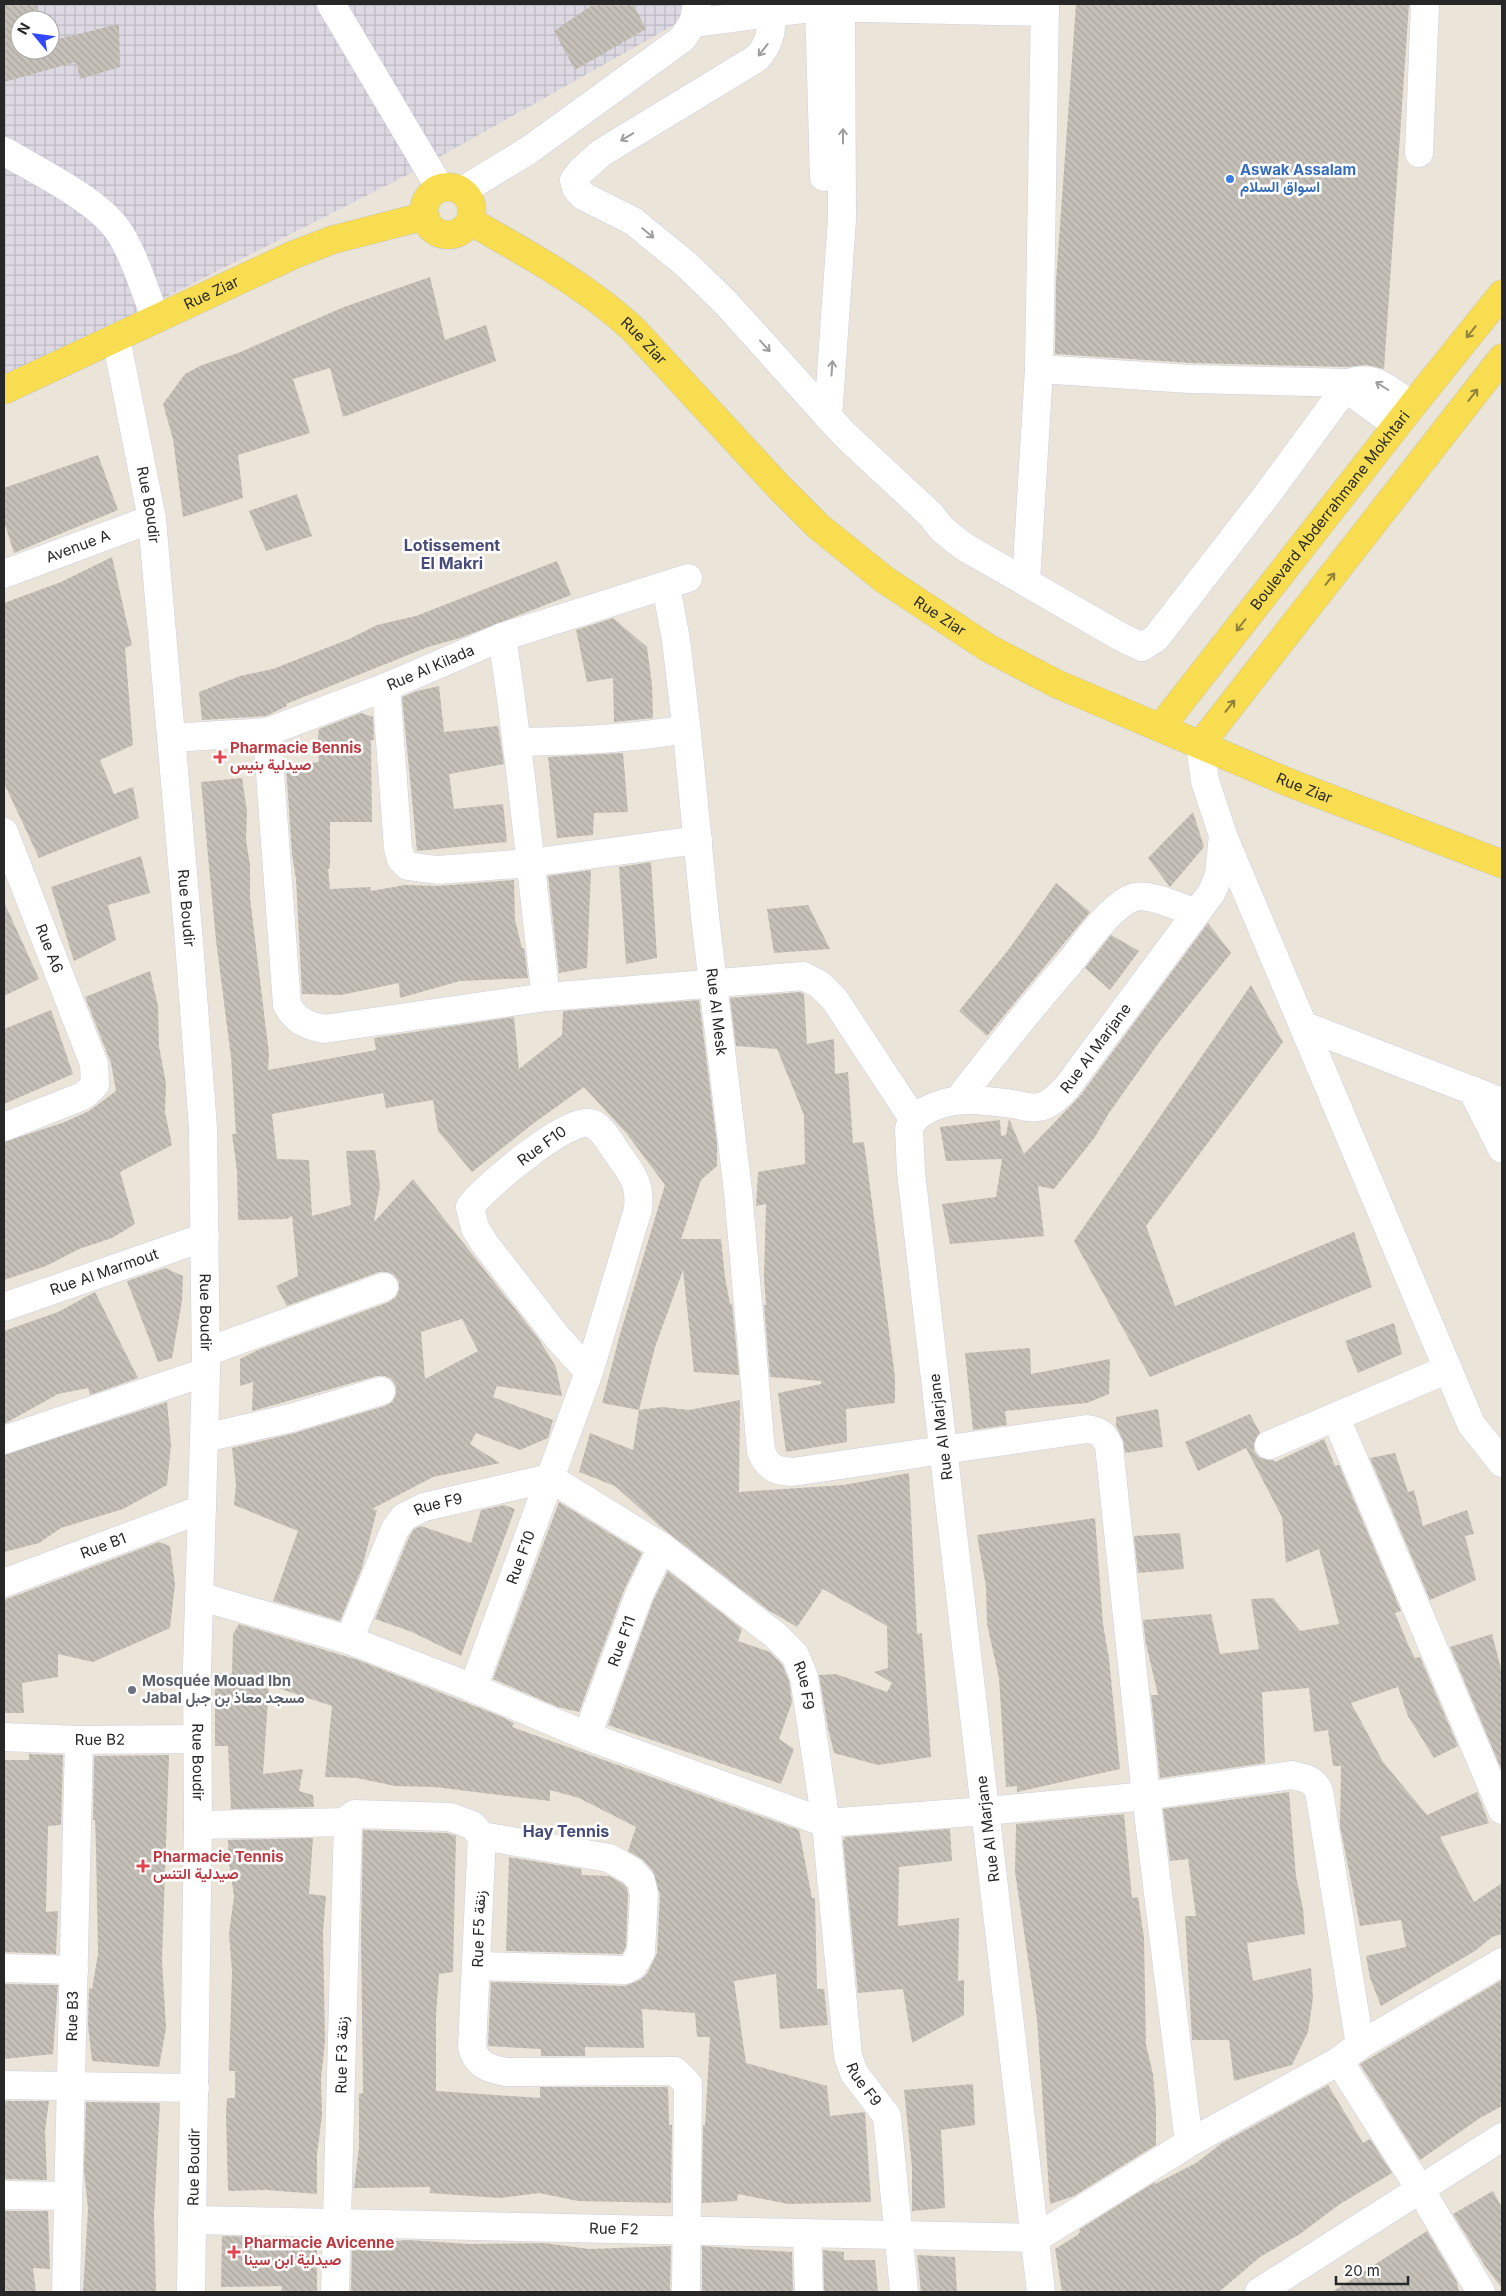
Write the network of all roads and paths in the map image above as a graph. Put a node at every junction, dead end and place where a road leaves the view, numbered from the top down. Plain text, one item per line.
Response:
1 (332, 4) edge
2 (1426, 4) edge
3 (830, 5) edge
4 (1045, 8) edge
5 (773, 9) edge
6 (695, 14) edge
7 (4, 151) edge
8 (1419, 153) dead end
9 (451, 190) junction
10 (425, 216) junction
11 (470, 221) junction
12 (1502, 294) edge
13 (155, 317) junction
14 (116, 338) junction
15 (1502, 358) edge
16 (1039, 369) junction
17 (1349, 383) junction
18 (4, 390) edge
19 (820, 408) junction
20 (1404, 416) junction
21 (1439, 440) junction
22 (152, 519) junction
23 (4, 574) edge
24 (677, 582) joint
25 (1026, 582) junction
26 (502, 637) junction
27 (386, 686) junction
28 (1160, 728) junction
29 (686, 729) junction
30 (267, 732) junction
31 (171, 738) junction
32 (518, 742) junction
33 (1200, 745) junction
34 (4, 832) edge
35 (1223, 835) junction
36 (698, 840) junction
37 (530, 863) junction
38 (1502, 864) edge
39 (1196, 913) junction
40 (713, 983) junction
41 (546, 997) junction
42 (1305, 1026) junction
43 (1472, 1090) junction
44 (958, 1100) junction
45 (1502, 1102) edge
46 (914, 1120) junction
47 (4, 1127) edge
48 (1502, 1150) edge
49 (205, 1237) junction
50 (384, 1287) dead end
51 (4, 1307) edge
52 (206, 1362) junction
53 (1448, 1369) junction
54 (590, 1372) junction
55 (381, 1391) dead end
56 (1336, 1418) junction
57 (204, 1438) junction
58 (4, 1440) edge
59 (1269, 1445) dead end
60 (944, 1450) junction
61 (1502, 1463) edge
62 (550, 1478) junction
63 (202, 1509) junction
64 (662, 1547) junction
65 (4, 1583) edge
66 (199, 1596) junction
67 (349, 1640) junction
68 (473, 1688) junction
69 (588, 1736) junction
70 (4, 1737) edge
71 (196, 1739) junction
72 (79, 1740) junction
73 (1146, 1796) junction
74 (1502, 1810) edge
75 (986, 1811) junction
76 (348, 1820) junction
77 (826, 1823) junction
78 (198, 1825) junction
79 (473, 1828) junction
80 (1502, 1962) edge
81 (478, 1966) junction
82 (4, 1968) edge
83 (74, 1970) junction
84 (1349, 2053) junction
85 (4, 2085) edge
86 (69, 2087) junction
87 (195, 2088) junction
88 (1502, 2137) edge
89 (1189, 2143) junction
90 (1420, 2189) junction
91 (4, 2195) edge
92 (68, 2196) junction
93 (193, 2220) junction
94 (338, 2224) junction
95 (686, 2230) junction
96 (807, 2233) junction
97 (898, 2234) junction
98 (1036, 2238) junction
99 (1292, 2284) edge
100 (66, 2292) edge
101 (191, 2292) edge
102 (335, 2292) edge
103 (686, 2292) edge
104 (809, 2292) edge
105 (904, 2292) edge
106 (1041, 2292) edge
107 (1259, 2292) edge
108 (1481, 2292) edge

1 - 9 street
2 - 8 street
3 - 4 street
3 - 5 street
3 - 19 street
4 - 16 street
5 - 6 street
5 -> 19 street
6 - 9 street
7 - 13 street
9 - 10 main road
9 - 11 main road
10 - 11 main road
10 - 13 main road, Rue Ziar
11 - 28 main road, Rue Ziar
12 -> 20 main road, Boulevard Abderrahmane Mokhtari
13 - 14 main road, Rue Ziar
14 - 18 main road, Rue Ziar
14 - 22 street, Rue Boudir
21 -> 15 main road
16 - 17 street
16 - 25 street
17 - 20 street
17 - 25 street
19 - 25 street
20 - 21 main road
20 -> 28 main road, Boulevard Abderrahmane Mokhtari
33 -> 21 main road
22 - 23 street, Avenue A
22 - 31 street, Rue Boudir
24 - 26 street, Rue Al Kilada
24 - 29 street, Rue Al Mesk
26 - 27 street, Rue Al Kilada
26 - 32 street
27 - 30 street, Rue Al Kilada
27 - 37 street
28 - 33 main road, Rue Ziar
29 - 32 street
29 - 36 street, Rue Al Mesk
30 - 31 street, Rue Al Kilada
30 - 41 street
31 - 49 street, Rue Boudir
32 - 37 street
33 - 35 street, Rue Al Marjane
33 - 38 main road, Rue Ziar
34 - 47 street, Rue A6
35 - 39 street, Rue Al Marjane
35 - 42 street
36 - 37 street
36 - 40 street, Rue Al Mesk
37 - 41 street
39 - 44 street, Rue Al Marjane
39 - 44 street
40 - 41 street
40 - 46 street
40 - 60 street, Rue Al Mesk
42 - 43 street
42 - 53 street
43 - 45 street
43 - 48 street
44 - 46 street, Rue Al Marjane
46 - 60 street, Rue Al Marjane
49 - 51 street, Rue Al Marmout
49 - 52 street, Rue Boudir
50 - 52 street
52 - 57 street, Rue Boudir
52 - 58 street
53 - 56 street
53 - 61 street
54 - 54 street, Rue F10
54 - 62 street, Rue F10
55 - 57 street
56 - 59 street
56 - 74 street
57 - 63 street, Rue Boudir
60 - 73 street, Rue Al Mesk
60 - 75 street, Rue Al Marjane
62 - 64 street, Rue F9
62 - 67 street, Rue F9
62 - 68 street, Rue F10
63 - 65 street, Rue B1
63 - 66 street, Rue Boudir
64 - 69 street, Rue F11
64 - 77 street, Rue F9
66 - 67 street
66 - 71 street, Rue Boudir
67 - 68 street
68 - 69 street
69 - 77 street
70 - 72 street, Rue B2
71 - 72 street, Rue B2
71 - 78 street, Rue Boudir
72 - 83 street, Rue B3
73 - 75 street
73 - 84 street
73 - 89 street
75 - 77 street
75 - 98 street, Rue Al Marjane
76 - 78 street
76 - 79 street
76 - 94 street, Rue F3 زنقة
77 - 97 street, Rue F9
78 - 87 street, Rue Boudir
79 - 81 street, Rue F5 زنقة
79 - 81 street
80 - 84 street
81 - 95 street, Rue F5 زنقة
82 - 83 street
83 - 86 street, Rue B3
84 - 89 street
84 - 90 street
85 - 86 street
86 - 87 street
86 - 92 street, Rue B3
87 - 93 street, Rue Boudir
88 - 90 street
89 - 98 street
90 - 99 street
90 - 108 street
91 - 92 street
92 - 100 street, Rue B3
93 - 94 street, Rue F2
93 - 101 street, Rue Boudir
94 - 95 street, Rue F2
94 - 102 street, Rue F3 زنقة
95 - 96 street, Rue F2
95 - 103 street
96 - 97 street, Rue F2
96 - 104 street
97 - 98 street, Rue F2
97 - 105 street, Rue F9
98 - 106 street, Rue Al Marjane
99 - 107 street

